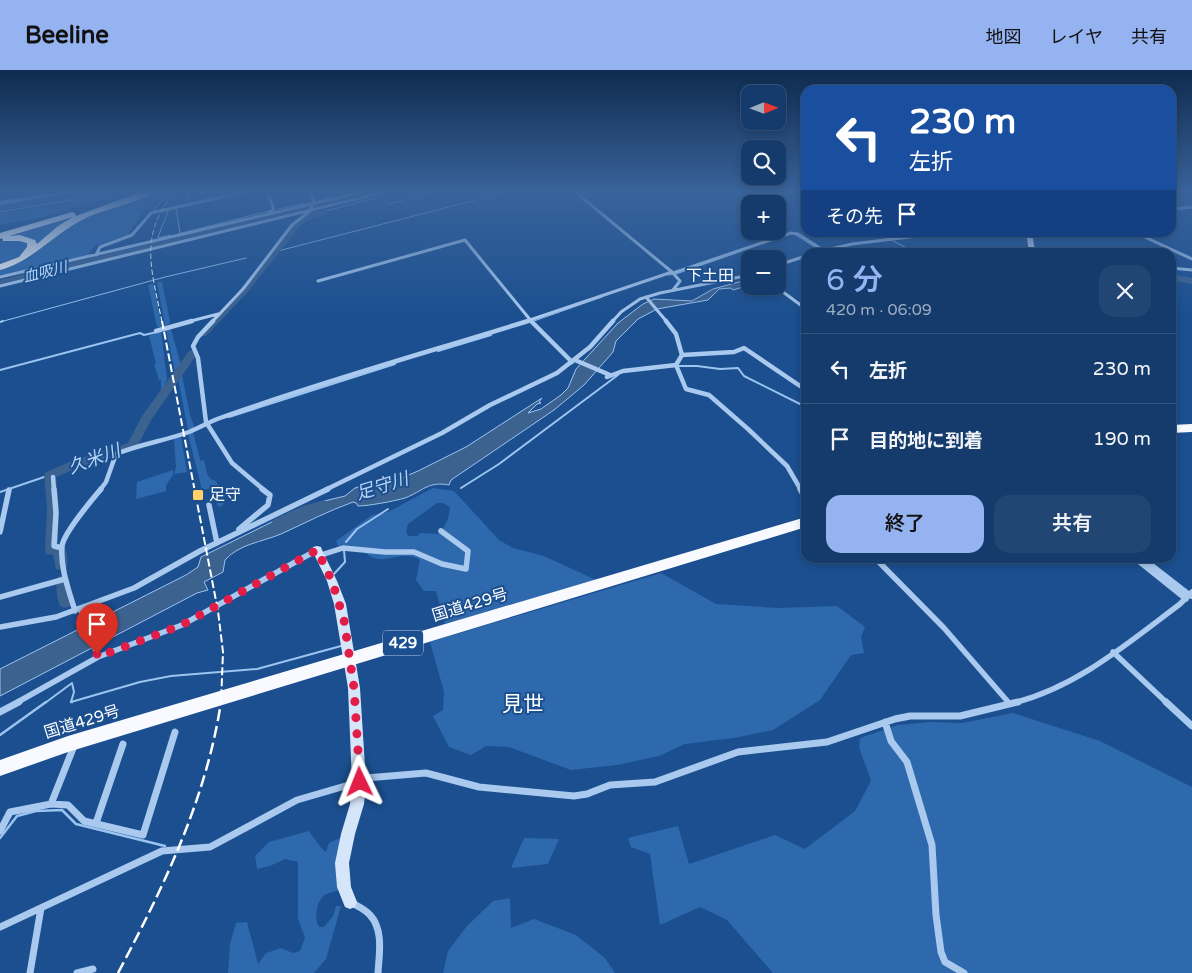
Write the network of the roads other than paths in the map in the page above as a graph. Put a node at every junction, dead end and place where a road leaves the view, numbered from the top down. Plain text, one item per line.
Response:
1 (13, 232) edge
2 (55, 232) edge
3 (135, 232) edge
4 (194, 232) edge
5 (222, 232) edge
6 (287, 232) edge
7 (625, 232) edge
8 (0, 236) edge
9 (801, 236) edge
10 (803, 237) edge
11 (909, 237) edge
12 (1145, 237) edge
13 (820, 248) edge
14 (833, 248) edge
15 (1169, 248) edge
16 (1176, 251) edge
17 (1192, 253) edge
18 (96, 254) junction
19 (1184, 255) junction
20 (801, 258) edge
21 (1192, 259) edge
22 (786, 263) edge
23 (59, 264) junction
24 (0, 266) edge
25 (1176, 268) edge
26 (1192, 270) edge
27 (59, 271) junction
28 (673, 274) junction
29 (0, 277) edge
30 (741, 277) edge
31 (318, 281) dead end
32 (0, 286) edge
33 (673, 290) junction
34 (786, 294) edge
35 (646, 298) junction
36 (801, 305) edge
37 (220, 313) junction
38 (533, 321) junction
39 (156, 331) dead end
40 (682, 355) junction
41 (575, 361) junction
42 (676, 366) junction
43 (801, 387) edge
44 (207, 424) junction
45 (1192, 428) edge
46 (1176, 429) edge
47 (53, 477) dead end
48 (9, 490) dead end
49 (801, 490) edge
50 (209, 505) dead end
51 (801, 524) edge
52 (0, 532) edge
53 (441, 532) dead end
54 (233, 534) junction
55 (217, 543) junction
56 (62, 548) junction
57 (319, 553) junction
58 (880, 563) edge
59 (1142, 563) edge
60 (1148, 563) edge
61 (65, 579) junction
62 (1189, 596) edge
63 (0, 597) edge
64 (79, 611) junction
65 (0, 627) edge
66 (1113, 652) junction
67 (98, 656) junction
68 (351, 659) junction
69 (1009, 703) junction
70 (0, 712) edge
71 (885, 722) junction
72 (1192, 726) edge
73 (175, 732) dead end
74 (76, 742) junction
75 (123, 744) dead end
76 (0, 768) edge
77 (360, 782) junction
78 (52, 804) junction
79 (96, 823) junction
80 (0, 831) edge
81 (350, 902) joint
82 (41, 908) junction
83 (0, 927) edge
84 (92, 970) dead end
85 (30, 973) edge
86 (77, 973) edge
87 (378, 973) edge
88 (964, 973) edge

1 - 8 highway
2 - 24 highway
3 - 18 street
4 - 18 street
5 - 27 street
6 - 37 street
7 - 28 street
8 - 24 highway
9 - 28 street
10 - 13 street
11 - 14 street
12 - 15 street
16 - 19 street
17 - 19 street
18 - 23 street
19 - 21 street
20 - 22 street
23 - 27 street
23 - 29 street
25 - 26 street
27 - 32 street
28 - 33 street
28 - 38 street
30 - 33 street
31 - 38 street
33 - 35 street
34 - 36 street
35 - 40 street
35 - 41 street
37 - 39 street
37 - 44 street
38 - 41 street
38 - 44 street
40 - 42 street
40 - 43 street
41 - 42 street
41 - 54 street
42 - 49 street
44 - 54 street
44 - 56 street
45 - 46 highway
47 - 56 street
48 - 52 street
50 - 55 street
51 - 68 highway, 国道429号 / 429
53 - 57 street
54 - 55 street
55 - 64 street
56 - 61 street
57 - 67 street
57 - 68 main road
58 - 69 street
59 - 62 street
60 - 62 street
61 - 63 street
61 - 64 street
62 - 66 street
64 - 65 street
64 - 67 street
66 - 69 street
66 - 72 street
67 - 70 street
68 - 74 highway, 国道429号 / 429
68 - 77 main road
69 - 71 street
71 - 77 street
71 - 88 street
73 - 79 street
74 - 76 highway, 国道429号 / 429
74 - 78 street
75 - 79 street
77 - 81 main road
77 - 82 street
78 - 79 street
78 - 80 street
81 - 87 street
82 - 83 street
82 - 85 street
84 - 86 street

